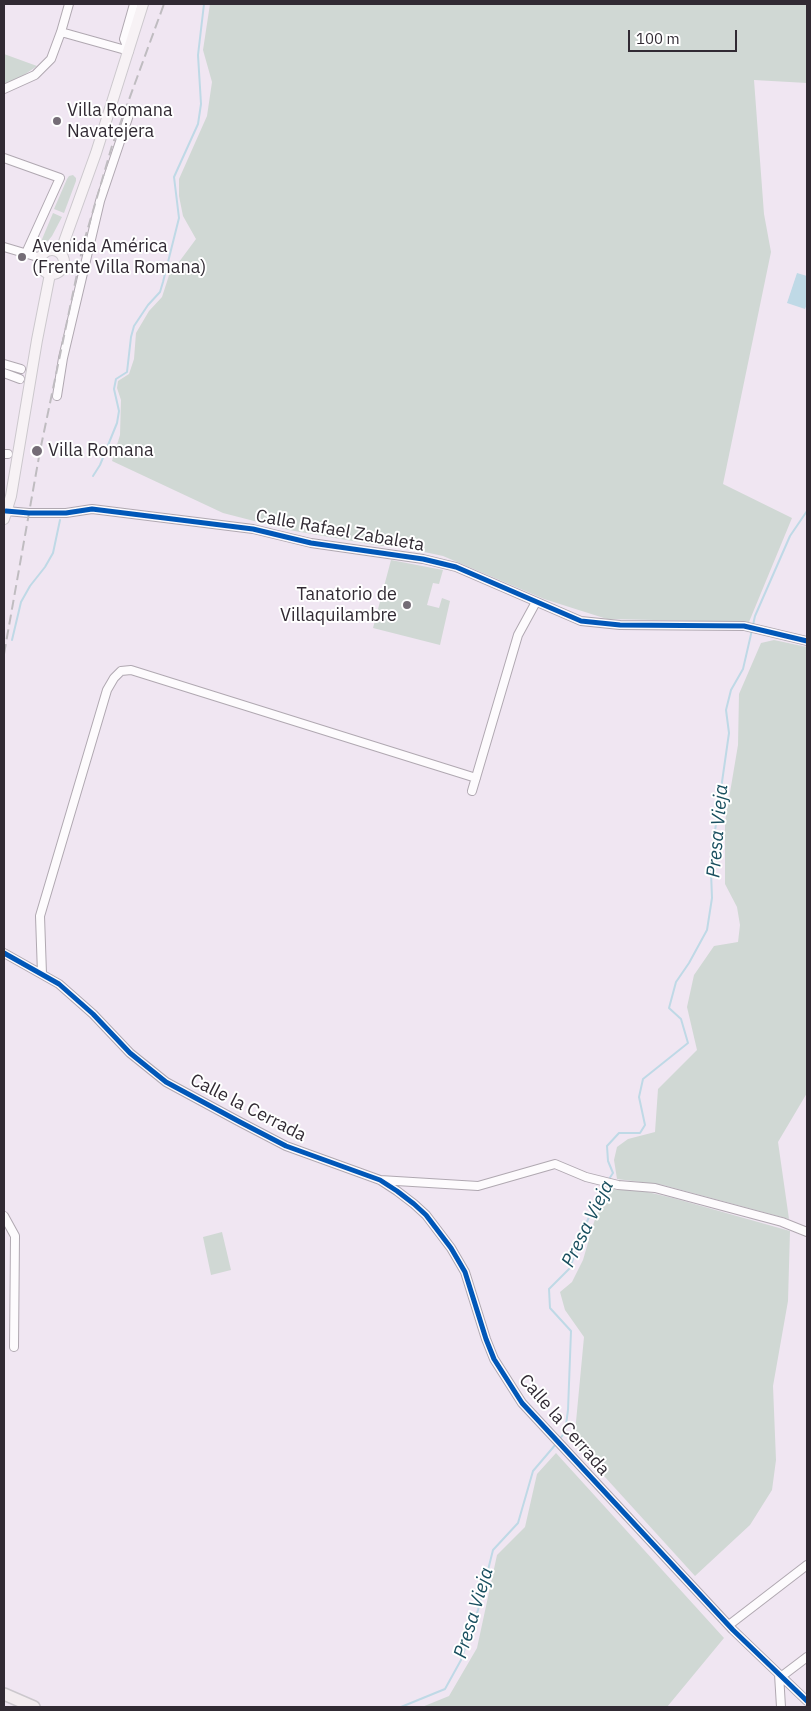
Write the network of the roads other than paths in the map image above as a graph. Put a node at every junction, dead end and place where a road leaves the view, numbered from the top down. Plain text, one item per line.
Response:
1 (69, 4) edge
2 (134, 4) edge
3 (143, 4) edge
4 (61, 32) junction
5 (129, 51) junction
6 (4, 89) edge
7 (130, 110) dead end
8 (4, 158) edge
9 (4, 247) edge
10 (26, 253) junction
11 (60, 253) junction
12 (41, 258) junction
13 (50, 274) junction
14 (4, 364) edge
15 (21, 369) dead end
16 (4, 373) edge
17 (20, 379) dead end
18 (57, 396) dead end
19 (5, 515) edge
20 (536, 602) junction
21 (807, 640) edge
22 (476, 778) junction
23 (472, 791) dead end
24 (4, 953) edge
25 (42, 974) junction
26 (380, 1180) junction
27 (4, 1216) edge
28 (807, 1232) edge
29 (14, 1347) dead end
30 (807, 1565) edge
31 (728, 1625) junction
32 (807, 1657) edge
33 (780, 1675) junction
34 (4, 1694) edge
35 (807, 1701) edge
36 (34, 1707) edge
37 (781, 1707) edge

1 - 4 street
2 - 5 street
3 - 5 main road
4 - 5 street
4 - 6 street
5 - 11 main road
7 - 18 street
8 - 10 street
9 - 10 street
10 - 12 street
11 - 12 main road
11 - 13 main road
12 - 13 main road
13 - 19 main road
14 - 15 street
16 - 17 street
19 - 20 street, Calle Rafael Zabaleta
20 - 21 street, Calle Rafael Zabaleta
20 - 22 street
22 - 23 street
22 - 25 street
24 - 25 street, Calle la Cerrada
25 - 26 street, Calle la Cerrada
26 - 28 street
26 - 31 street, Calle la Cerrada
27 - 29 street
30 - 31 street
31 - 33 street, Calle la Cerrada
32 - 33 street
33 - 35 street, Calle la Cerrada
33 - 37 street
34 - 36 highway

